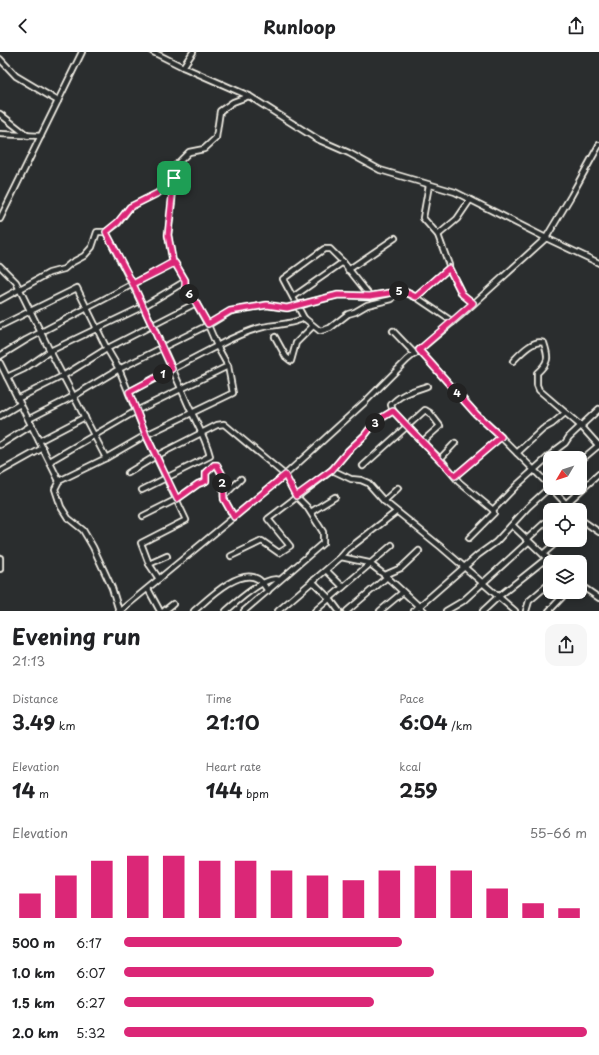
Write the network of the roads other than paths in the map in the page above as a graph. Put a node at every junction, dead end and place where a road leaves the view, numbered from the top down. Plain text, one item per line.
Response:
1 (82, 52) edge
2 (153, 52) edge
3 (193, 52) edge
4 (0, 60) edge
5 (183, 67) junction
6 (249, 96) junction
7 (58, 101) junction
8 (0, 114) edge
9 (0, 134) edge
10 (28, 136) junction
11 (41, 136) junction
12 (599, 145) edge
13 (174, 178) junction
14 (429, 185) junction
15 (470, 200) junction
16 (0, 219) edge
17 (106, 232) junction
18 (438, 235) junction
19 (395, 238) dead end
20 (546, 238) junction
21 (173, 262) junction
22 (343, 262) junction
23 (599, 263) edge
24 (0, 266) edge
25 (449, 268) junction
26 (348, 270) junction
27 (184, 282) junction
28 (133, 284) junction
29 (20, 289) junction
30 (403, 291) junction
31 (370, 296) junction
32 (293, 297) junction
33 (416, 297) junction
34 (0, 300) edge
35 (196, 303) junction
36 (473, 303) junction
37 (298, 305) junction
38 (144, 306) junction
39 (87, 308) junction
40 (30, 312) junction
41 (304, 318) junction
42 (453, 322) junction
43 (208, 324) junction
44 (0, 326) edge
45 (153, 326) junction
46 (313, 326) junction
47 (97, 330) junction
48 (393, 331) dead end
49 (40, 333) junction
50 (275, 337) dead end
51 (217, 346) junction
52 (108, 348) junction
53 (162, 348) junction
54 (419, 350) junction
55 (50, 351) junction
56 (415, 354) junction
57 (0, 356) edge
58 (513, 361) dead end
59 (0, 363) edge
60 (228, 366) junction
61 (120, 369) junction
62 (172, 369) junction
63 (63, 376) junction
64 (7, 377) junction
65 (427, 386) dead end
66 (182, 390) junction
67 (129, 392) junction
68 (74, 396) junction
69 (17, 399) junction
70 (20, 404) junction
71 (599, 409) edge
72 (0, 411) edge
73 (10, 411) junction
74 (136, 411) junction
75 (393, 411) junction
76 (191, 412) junction
77 (565, 413) junction
78 (0, 416) edge
79 (85, 417) junction
80 (29, 419) junction
81 (32, 425) junction
82 (406, 425) junction
83 (582, 427) junction
84 (203, 433) junction
85 (146, 435) junction
86 (95, 436) junction
87 (501, 437) junction
88 (39, 440) junction
89 (422, 442) junction
90 (455, 443) dead end
91 (0, 444) edge
92 (599, 446) edge
93 (43, 448) junction
94 (517, 454) junction
95 (587, 455) edge
96 (156, 456) junction
97 (106, 458) junction
98 (440, 458) junction
99 (50, 461) junction
100 (363, 466) dead end
101 (332, 470) junction
102 (534, 471) junction
103 (0, 472) edge
104 (128, 473) dead end
105 (599, 474) edge
106 (285, 475) junction
107 (455, 476) junction
108 (167, 477) junction
109 (241, 479) dead end
110 (543, 480) edge
111 (59, 481) junction
112 (398, 488) dead end
113 (142, 490) dead end
114 (543, 494) edge
115 (558, 495) edge
116 (224, 496) junction
117 (296, 496) junction
118 (335, 497) dead end
119 (177, 499) junction
120 (384, 501) junction
121 (567, 503) joint
122 (493, 510) junction
123 (311, 512) junction
124 (396, 512) junction
125 (143, 516) dead end
126 (234, 517) junction
127 (587, 524) edge
128 (512, 525) junction
129 (543, 525) edge
130 (599, 532) edge
131 (469, 538) dead end
132 (527, 541) junction
133 (392, 545) dead end
134 (553, 547) edge
135 (419, 551) dead end
136 (544, 555) edge
137 (546, 555) edge
138 (167, 556) dead end
139 (231, 556) dead end
140 (341, 557) junction
141 (0, 558) edge
142 (543, 558) edge
143 (369, 563) junction
144 (148, 564) junction
145 (464, 567) junction
146 (0, 569) edge
147 (327, 570) junction
148 (386, 576) junction
149 (159, 579) junction
150 (279, 580) junction
151 (312, 581) junction
152 (482, 582) junction
153 (262, 584) junction
154 (342, 587) junction
155 (148, 589) junction
156 (543, 589) edge
157 (587, 590) edge
158 (268, 591) junction
159 (403, 592) junction
160 (498, 597) junction
161 (599, 598) edge
162 (330, 599) junction
163 (560, 599) edge
164 (172, 604) dead end
165 (420, 606) junction
166 (120, 611) edge
167 (160, 611) edge
168 (164, 611) edge
169 (194, 611) edge
170 (226, 611) edge
171 (244, 611) edge
172 (278, 611) edge
173 (315, 611) edge
174 (339, 611) edge
175 (347, 611) edge
176 (380, 611) edge
177 (414, 611) edge
178 (424, 611) edge
179 (446, 611) edge
180 (483, 611) edge
181 (515, 611) edge
182 (526, 611) edge
183 (549, 611) edge

1 - 7 street
2 - 5 street
3 - 5 street
4 - 7 street
5 - 6 street
6 - 13 street
6 - 14 street
7 - 11 street
8 - 10 street
9 - 10 street
10 - 11 street
11 - 16 street
12 - 20 street
13 - 17 street
13 - 21 street
14 - 15 street
14 - 18 street
15 - 18 street
15 - 20 street
17 - 28 street
17 - 29 street
18 - 25 street
19 - 26 street
20 - 23 street
20 - 36 street
21 - 27 street
21 - 28 street
22 - 26 street
22 - 32 street
22 - 32 street
24 - 29 street
25 - 33 street
25 - 36 street
26 - 31 street
27 - 35 street
27 - 38 street
28 - 38 street
28 - 39 street
29 - 34 street
29 - 40 street
30 - 31 street
30 - 33 street
30 - 46 street
31 - 37 street
32 - 37 street
33 - 42 street
35 - 43 street
35 - 45 street
36 - 42 street
37 - 41 street
37 - 43 street
38 - 45 street
38 - 47 street
39 - 40 street
39 - 47 street
39 - 49 street
40 - 44 street
40 - 49 street
41 - 46 street
41 - 51 street
42 - 54 street
43 - 51 street
43 - 53 street
45 - 52 street
45 - 53 street
46 - 50 street
47 - 52 street
47 - 55 street
48 - 56 street
49 - 55 street
49 - 57 street
51 - 60 street
51 - 62 street
52 - 61 street
52 - 63 street
53 - 61 street
53 - 62 street
54 - 56 street
54 - 87 street
55 - 63 street
55 - 64 street
56 - 106 street
58 - 77 street
59 - 64 street
60 - 66 street
60 - 76 street
61 - 67 street
61 - 68 street
62 - 66 street
62 - 67 street
63 - 68 street
63 - 69 street
64 - 69 street
65 - 75 street
66 - 74 street
66 - 76 street
67 - 74 street
68 - 79 street
68 - 80 street
69 - 70 street
70 - 73 street
70 - 80 street
71 - 83 street
72 - 73 street
73 - 78 street
74 - 85 street
74 - 86 street
75 - 82 street
75 - 101 street
76 - 84 street
76 - 85 street
77 - 83 street
77 - 94 street
79 - 86 street
79 - 88 street
80 - 81 street
81 - 88 street
81 - 91 street
82 - 89 street
82 - 89 street
82 - 100 street
83 - 92 street
83 - 102 street
84 - 96 street
84 - 106 street
84 - 108 street
85 - 96 street
85 - 97 street
86 - 97 street
86 - 99 street
87 - 94 street
87 - 107 street
88 - 93 street
89 - 98 street
90 - 98 street
92 - 95 street
93 - 99 street
93 - 103 street
94 - 102 street
96 - 104 street
96 - 108 street
97 - 111 street
98 - 107 street
99 - 111 street
101 - 117 street
101 - 120 street
102 - 110 street
102 - 122 street
105 - 121 street
106 - 117 street
106 - 126 street
107 - 122 street
108 - 113 street
108 - 119 street
109 - 116 street
111 - 166 street
112 - 120 street
114 - 128 street
115 - 121 street
116 - 119 street
116 - 126 street
117 - 123 street
117 - 139 street
118 - 123 street
119 - 125 street
119 - 144 street
120 - 124 street
122 - 131 street
123 - 150 street
124 - 140 street
124 - 145 street
126 - 149 street
127 - 130 street
128 - 132 street
128 - 145 street
129 - 132 street
132 - 136 street
132 - 152 street
133 - 143 street
134 - 137 street
135 - 148 street
138 - 144 street
140 - 143 street
140 - 147 street
141 - 146 street
142 - 160 street
143 - 148 street
143 - 154 street
144 - 149 street
145 - 152 street
145 - 165 street
147 - 151 street
147 - 154 street
148 - 159 street
148 - 175 street
149 - 155 street
150 - 153 street
150 - 158 street
151 - 162 street
151 - 172 street
152 - 160 street
152 - 179 street
153 - 158 street
153 - 169 street
153 - 170 street
154 - 162 street
155 - 166 street
155 - 167 street
156 - 182 street
157 - 161 street
158 - 171 street
159 - 165 street
159 - 176 street
160 - 180 street
160 - 181 street
162 - 173 street
162 - 174 street
163 - 183 street
164 - 168 street
165 - 177 street
165 - 178 street

